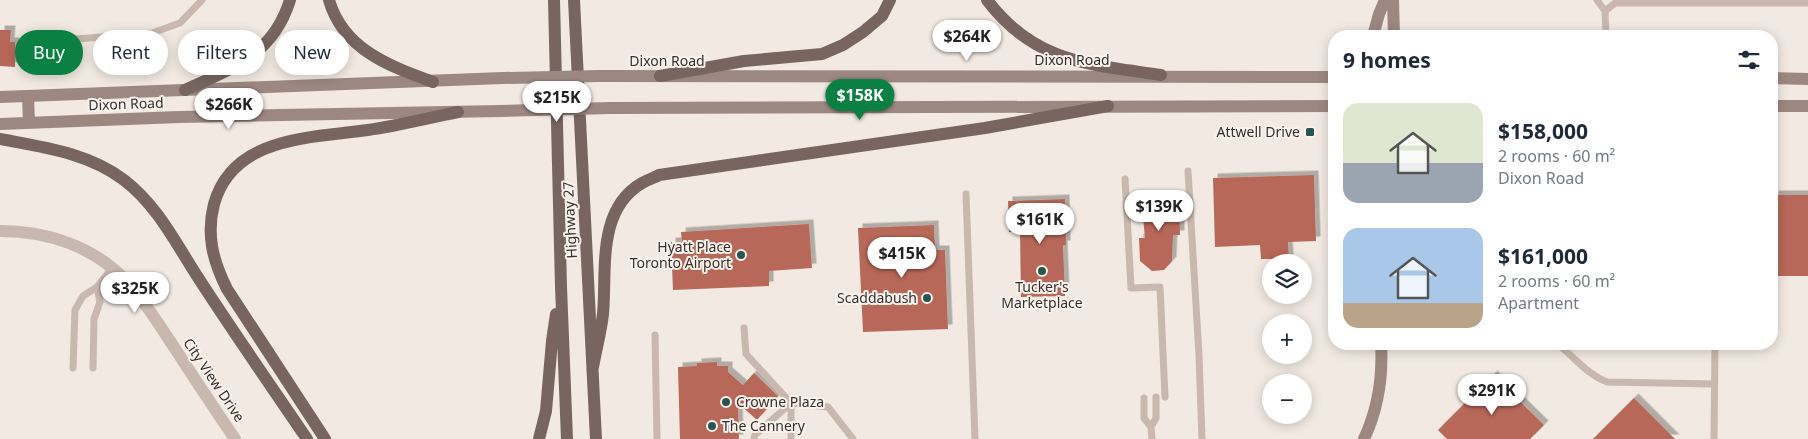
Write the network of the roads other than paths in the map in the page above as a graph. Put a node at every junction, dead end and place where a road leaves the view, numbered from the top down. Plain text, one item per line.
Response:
1 (202, 0) edge
2 (290, 0) edge
3 (329, 0) edge
4 (554, 0) edge
5 (574, 0) edge
6 (890, 0) edge
7 (987, 0) edge
8 (1385, 0) edge
9 (1393, 0) edge
10 (1597, 0) edge
11 (1719, 2) edge
12 (1794, 2) edge
13 (1808, 4) edge
14 (1605, 11) junction
15 (1375, 30) edge
16 (1394, 30) edge
17 (1606, 30) edge
18 (83, 38) edge
19 (660, 76) junction
20 (1161, 76) junction
21 (1328, 77) edge
22 (1778, 78) edge
23 (1808, 78) edge
24 (432, 82) junction
25 (185, 90) junction
26 (0, 97) edge
27 (28, 97) junction
28 (1108, 106) junction
29 (1328, 106) edge
30 (1778, 106) edge
31 (1808, 106) edge
32 (458, 112) junction
33 (29, 123) junction
34 (0, 124) edge
35 (0, 139) edge
36 (1188, 171) dead end
37 (1126, 179) dead end
38 (966, 194) dead end
39 (0, 231) edge
40 (112, 268) junction
41 (97, 287) junction
42 (561, 287) junction
43 (744, 328) dead end
44 (654, 335) dead end
45 (1380, 350) edge
46 (1564, 350) edge
47 (1715, 350) edge
48 (593, 367) junction
49 (73, 368) dead end
50 (93, 368) dead end
51 (1714, 384) junction
52 (1156, 397) dead end
53 (1165, 397) dead end
54 (1144, 398) dead end
55 (791, 403) junction
56 (1151, 427) junction
57 (235, 439) edge
58 (307, 439) edge
59 (325, 439) edge
60 (539, 439) edge
61 (567, 439) edge
62 (596, 439) edge
63 (657, 439) edge
64 (754, 439) edge
65 (791, 439) edge
66 (853, 439) edge
67 (975, 439) edge
68 (1152, 439) edge
69 (1202, 439) edge
70 (1364, 439) edge
71 (1714, 439) edge

1 - 18 lane
2 - 25 main road
3 - 24 main road
4 - 42 main road, Highway 27
5 - 48 main road, Highway 27
6 - 19 main road
7 - 20 main road
8 - 15 main road
9 - 16 main road
10 - 14 lane
11 - 12 lane
11 - 14 lane
12 - 13 lane
14 - 17 lane
19 - 20 main road, Dixon Road
19 - 24 main road, Dixon Road, bridge
20 - 21 main road, Dixon Road
22 - 23 main road
24 - 25 main road, Dixon Road
25 - 27 main road, Dixon Road
26 - 27 main road, Dixon Road
27 - 33 main road
28 - 29 main road, Dixon Road
28 - 32 main road, Dixon Road, bridge
28 - 48 main road
30 - 31 main road
32 - 33 main road, Dixon Road
32 - 59 main road
33 - 34 main road, Dixon Road
35 - 58 main road
36 - 69 lane
37 - 53 lane
38 - 67 lane
39 - 40 street, City View Drive
40 - 41 lane
40 - 57 street, City View Drive
41 - 49 lane
41 - 50 lane
42 - 60 main road
42 - 61 main road, Highway 27
43 - 55 lane
44 - 63 lane
45 - 70 main road
46 - 51 lane
47 - 51 lane
48 - 62 main road, Highway 27
51 - 71 lane
52 - 56 lane
54 - 56 lane
55 - 64 lane
55 - 65 lane
55 - 66 lane
56 - 68 lane

